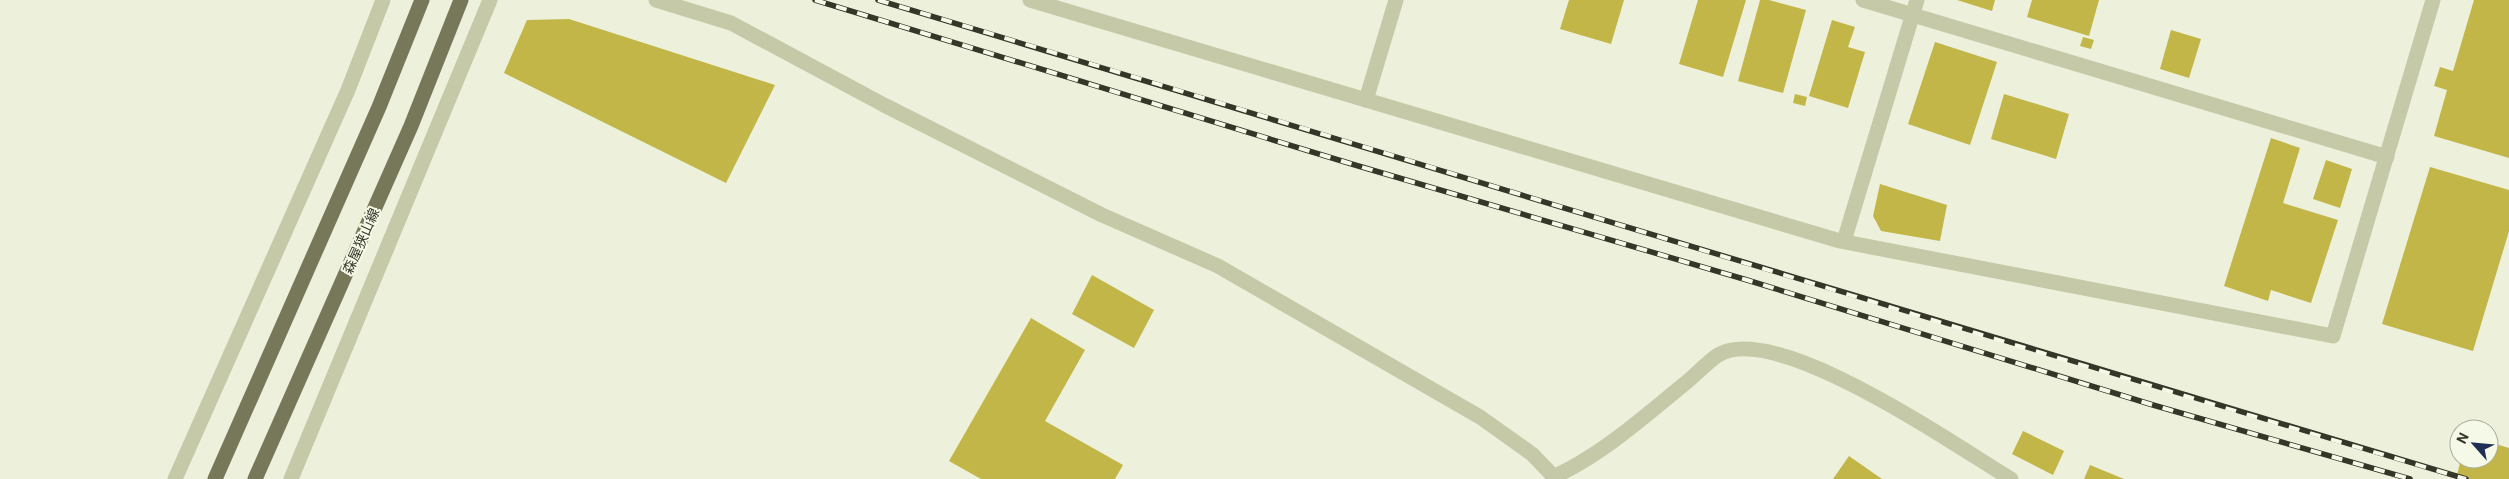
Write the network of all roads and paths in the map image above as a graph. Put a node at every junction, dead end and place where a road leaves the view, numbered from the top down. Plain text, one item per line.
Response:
1 (383, 0) edge
2 (422, 0) edge
3 (461, 0) edge
4 (490, 0) edge
5 (656, 0) edge
6 (1030, 0) edge
7 (1396, 0) edge
8 (1863, 0) edge
9 (1917, 0) edge
10 (2433, 0) edge
11 (1913, 15) junction
12 (1366, 100) junction
13 (2387, 157) junction
14 (1844, 241) junction
15 (1555, 478) edge
16 (175, 479) edge
17 (215, 479) edge
18 (255, 479) edge
19 (291, 479) edge
20 (2011, 479) edge

1 - 16 street
2 - 17 main road
3 - 18 main road, 森屋狭山線
4 - 19 street
5 - 15 street
6 - 12 street
7 - 12 street
8 - 11 street
9 - 11 street
10 - 13 street
11 - 13 street
11 - 14 street
12 - 14 street
13 - 14 street
15 - 20 street

